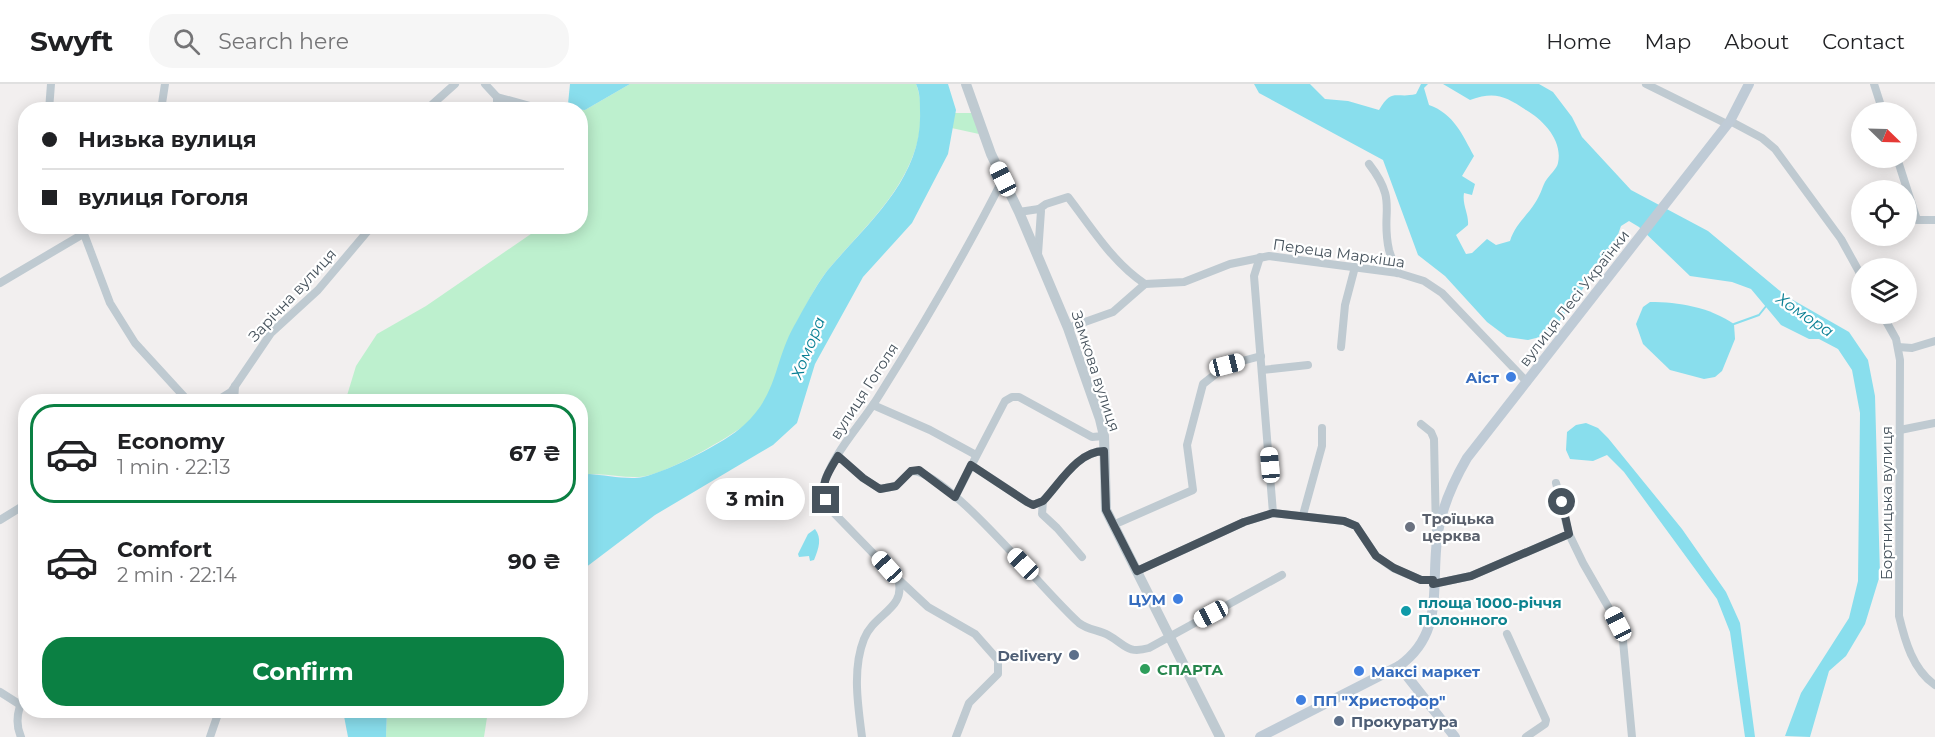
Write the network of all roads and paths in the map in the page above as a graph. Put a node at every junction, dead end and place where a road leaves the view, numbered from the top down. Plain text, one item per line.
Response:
1 (51, 84) edge
2 (165, 84) edge
3 (455, 84) edge
4 (484, 84) edge
5 (966, 84) edge
6 (1646, 84) edge
7 (1749, 84) edge
8 (1874, 84) edge
9 (497, 97) junction
10 (50, 102) edge
11 (162, 102) edge
12 (435, 102) edge
13 (497, 102) edge
14 (515, 102) edge
15 (1879, 102) edge
16 (1729, 122) junction
17 (1369, 164) dead end
18 (1900, 168) edge
19 (1003, 179) junction
20 (991, 203) junction
21 (1017, 207) junction
22 (1040, 209) junction
23 (1931, 221) edge
24 (76, 234) edge
25 (84, 234) edge
26 (365, 234) edge
27 (1389, 250) junction
28 (1260, 257) junction
29 (1038, 258) junction
30 (1852, 258) edge
31 (1246, 260) junction
32 (1355, 267) junction
33 (1380, 271) junction
34 (1254, 272) junction
35 (1398, 273) junction
36 (0, 283) edge
37 (1145, 284) junction
38 (1888, 324) edge
39 (1068, 328) junction
40 (1935, 341) edge
41 (1341, 347) dead end
42 (1898, 347) junction
43 (1912, 348) junction
44 (1261, 356) junction
45 (1900, 360) junction
46 (1308, 365) dead end
47 (1262, 370) junction
48 (1527, 382) junction
49 (235, 386) junction
50 (182, 394) edge
51 (228, 394) edge
52 (234, 394) edge
53 (873, 405) junction
54 (1935, 423) edge
55 (1421, 424) dead end
56 (1322, 428) dead end
57 (1900, 430) junction
58 (1092, 436) junction
59 (1104, 436) junction
60 (1092, 451) junction
61 (1104, 451) junction
62 (976, 455) junction
63 (838, 456) junction
64 (971, 465) junction
65 (1556, 483) dead end
66 (955, 497) junction
67 (1043, 501) junction
68 (1027, 502) junction
69 (18, 509) edge
70 (1273, 513) junction
71 (1042, 514) junction
72 (1303, 515) junction
73 (0, 520) edge
74 (1113, 525) junction
75 (1569, 534) junction
76 (1437, 538) junction
77 (1082, 557) dead end
78 (1137, 571) junction
79 (1282, 575) dead end
80 (898, 579) junction
81 (1433, 582) junction
82 (916, 596) junction
83 (898, 602) junction
84 (1507, 634) dead end
85 (1169, 636) junction
86 (1399, 666) junction
87 (1935, 685) edge
88 (0, 692) edge
89 (18, 703) edge
90 (19, 718) edge
91 (217, 718) edge
92 (21, 737) edge
93 (210, 737) edge
94 (862, 737) edge
95 (956, 737) edge
96 (1220, 737) edge
97 (1260, 737) edge
98 (1455, 737) edge
99 (1526, 737) edge
100 (1632, 737) edge

1 - 10 street
2 - 11 street
3 - 12 street
4 - 9 street
5 - 19 street, Замкова вулиця
6 - 16 street
7 - 16 main road, вулиця Лесі Українки
8 - 15 street
9 - 13 street
9 - 14 street
16 - 30 street
16 - 48 main road, вулиця Лесі Українки
17 - 27 street
18 - 23 street
19 - 20 street, вулиця Гоголя
19 - 21 street, Замкова вулиця
20 - 21 street
20 - 53 street, вулиця Гоголя
21 - 22 street
21 - 29 street, Замкова вулиця
22 - 29 street
22 - 37 street
24 - 36 street
25 - 50 street
26 - 49 street, Зарічна вулиця
27 - 33 street
27 - 35 street
28 - 31 street, Переца Маркіша
28 - 32 street, Переца Маркіша
28 - 34 street
29 - 39 street, Замкова вулиця
31 - 34 street
31 - 37 street, Переца Маркіша
32 - 33 street, Переца Маркіша
32 - 41 street
33 - 35 street, Переца Маркіша
34 - 44 street
35 - 48 street, Переца Маркіша
37 - 39 street
38 - 42 street, Бортницька вулиця
39 - 59 street, Замкова вулиця
40 - 43 street
42 - 43 street
42 - 45 street, Бортницька вулиця
43 - 45 street
44 - 47 street
44 - 74 street
45 - 57 street, Бортницька вулиця
46 - 47 street
47 - 70 street
48 - 76 main road, вулиця Лесі Українки
49 - 51 street
49 - 52 street
53 - 62 street
53 - 63 street, вулиця Гоголя
54 - 57 street
55 - 76 street, вулиця Лесі Українки
56 - 72 street
57 - 87 street, Бортницька вулиця
58 - 59 street
58 - 60 street
58 - 62 street
59 - 61 street, Замкова вулиця
60 - 61 street
60 - 67 street
61 - 74 street, Замкова вулиця
62 - 64 street
63 - 66 street
63 - 80 street, вулиця Гоголя
64 - 66 street
64 - 68 street
65 - 75 street
66 - 85 street
67 - 68 street
67 - 71 street
68 - 71 street
69 - 73 street
70 - 72 street
70 - 78 street
71 - 77 street
72 - 81 street
74 - 78 street, Замкова вулиця
75 - 81 street
75 - 100 street
76 - 81 main road, вулиця Лесі Українки
78 - 85 street, Замкова вулиця
79 - 85 street
80 - 82 street, вулиця Гоголя
80 - 83 street
81 - 86 main road, вулиця Лесі Українки
82 - 83 street
82 - 95 street, вулиця Гоголя
83 - 94 street
84 - 99 street
85 - 96 street, Замкова вулиця
86 - 97 main road, вулиця Лесі Українки
86 - 98 main road
88 - 89 street
90 - 92 street
91 - 93 street

